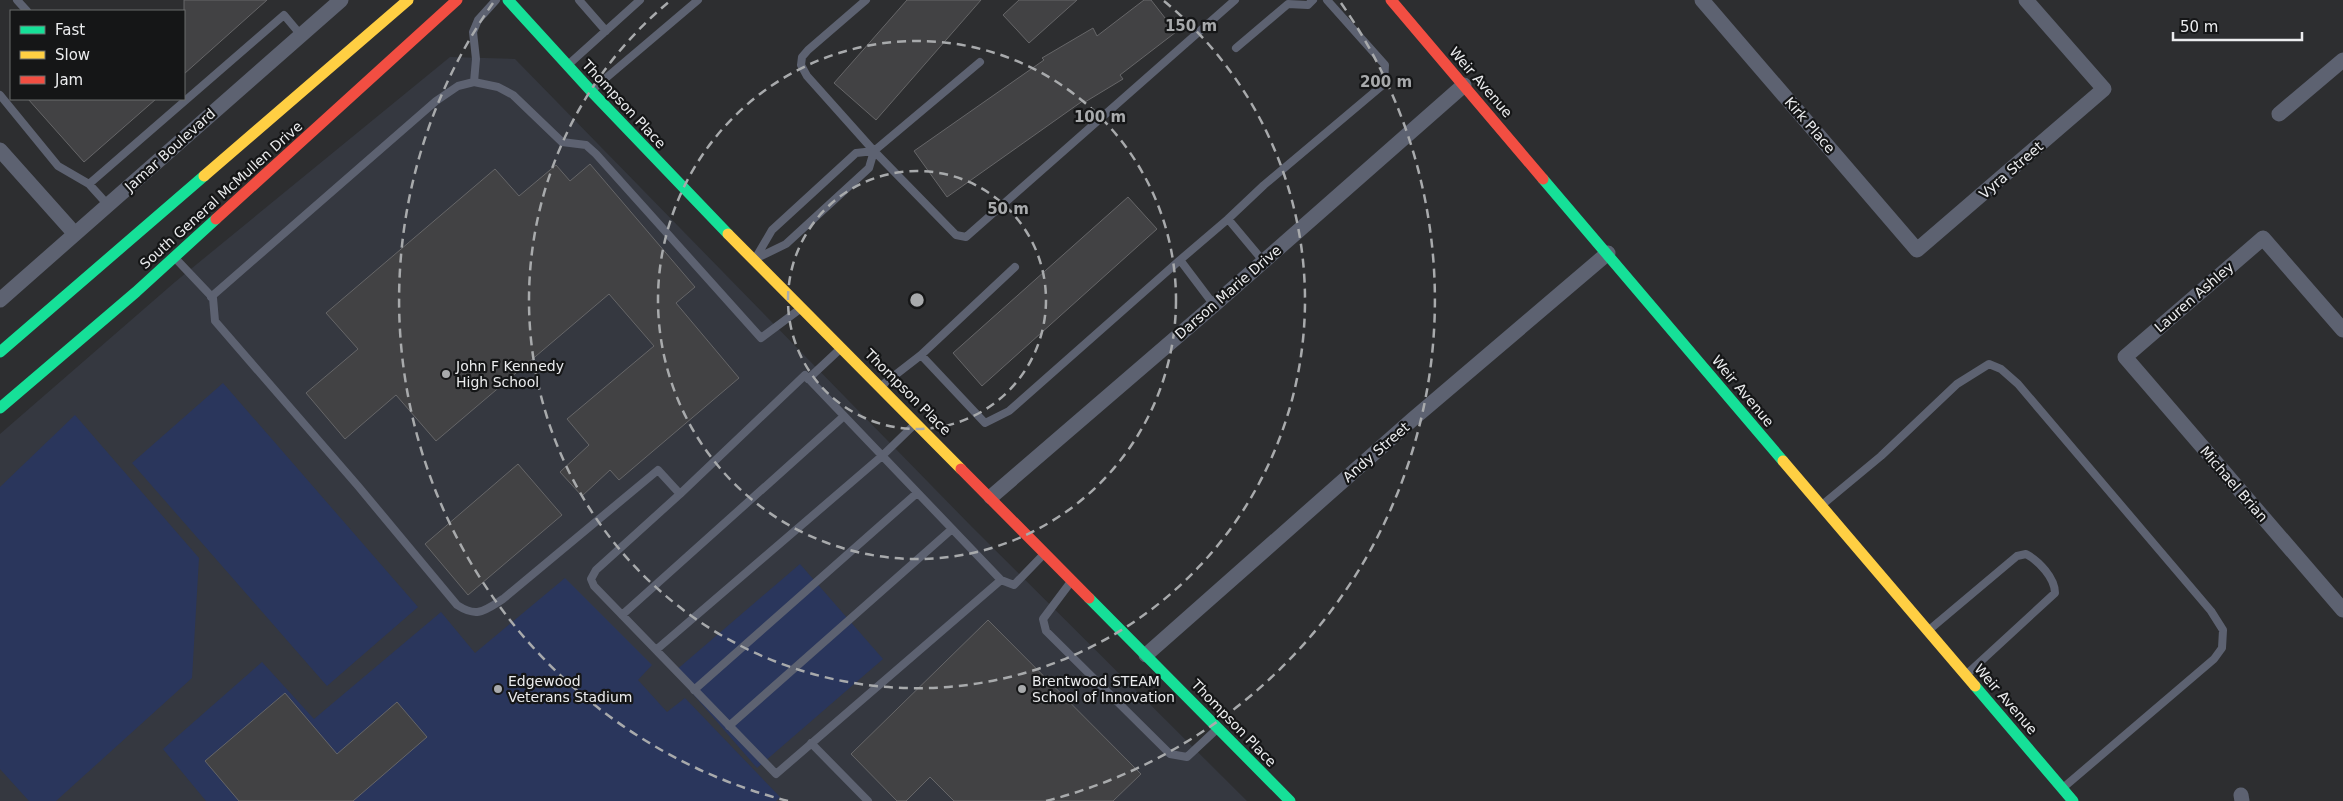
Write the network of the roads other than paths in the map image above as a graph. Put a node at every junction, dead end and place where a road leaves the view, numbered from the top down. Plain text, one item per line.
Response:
1 (17, 0) edge
2 (340, 0) edge
3 (408, 0) edge
4 (457, 0) edge
5 (496, 0) edge
6 (508, 0) edge
7 (578, 0) edge
8 (640, 0) edge
9 (698, 0) edge
10 (866, 0) edge
11 (1235, 0) edge
12 (1313, 0) edge
13 (1327, 0) edge
14 (1391, 0) edge
15 (1702, 0) edge
16 (2026, 0) edge
17 (26, 10) edge
18 (606, 31) junction
19 (300, 34) junction
20 (1236, 48) dead end
21 (2343, 60) edge
22 (980, 62) dead end
23 (568, 66) junction
24 (474, 82) junction
25 (1464, 85) junction
26 (590, 91) junction
27 (0, 95) edge
28 (2279, 114) dead end
29 (0, 150) edge
30 (874, 151) junction
31 (90, 184) junction
32 (108, 205) junction
33 (1228, 219) junction
34 (75, 234) junction
35 (1918, 250) joint
36 (1608, 253) junction
37 (174, 257) junction
38 (755, 259) junction
39 (1180, 260) junction
40 (1264, 262) junction
41 (1015, 267) dead end
42 (211, 297) junction
43 (0, 300) edge
44 (1214, 305) junction
45 (802, 308) junction
46 (2343, 330) edge
47 (843, 347) junction
48 (0, 352) edge
49 (921, 356) junction
50 (2125, 357) joint
51 (806, 377) junction
52 (881, 386) junction
53 (0, 408) edge
54 (844, 416) junction
55 (917, 422) junction
56 (882, 456) junction
57 (917, 493) junction
58 (680, 494) junction
59 (990, 497) junction
60 (1820, 506) junction
61 (952, 529) junction
62 (1044, 554) junction
63 (1001, 580) junction
64 (1072, 581) junction
65 (2343, 610) edge
66 (622, 615) junction
67 (1928, 632) junction
68 (656, 650) junction
69 (1146, 655) junction
70 (1965, 676) junction
71 (694, 690) junction
72 (729, 726) junction
73 (1217, 728) junction
74 (812, 743) junction
75 (2062, 789) junction
76 (868, 801) edge
77 (1290, 801) edge
78 (2073, 801) edge

1 - 17 lane
2 - 19 street, Jamar Boulevard
3 - 48 street, South General McMullen Drive
4 - 37 street, South General McMullen Drive
5 - 24 lane
6 - 23 street, Thompson Place
7 - 18 lane
8 - 18 lane
9 - 26 lane
10 - 30 lane
11 - 30 lane
12 - 20 lane
13 - 33 lane
14 - 25 street, Weir Avenue
15 - 35 street, Kirk Place
16 - 35 street, Vyra Street
18 - 23 lane
19 - 31 lane
19 - 32 street, Jamar Boulevard
21 - 28 street
22 - 30 lane
23 - 26 street, Thompson Place
24 - 42 lane
24 - 45 lane
25 - 36 street, Weir Avenue
25 - 40 street, Darson Marie Drive
26 - 38 street, Thompson Place
27 - 31 lane
29 - 34 street
30 - 38 lane
30 - 38 lane
31 - 32 lane
32 - 34 street, Jamar Boulevard
33 - 39 lane
33 - 40 lane
34 - 43 street, Jamar Boulevard
36 - 60 street, Weir Avenue
36 - 69 street, Andy Street
37 - 42 lane
37 - 53 street, South General McMullen Drive
38 - 45 street, Thompson Place
39 - 44 lane
39 - 49 lane
40 - 44 street, Darson Marie Drive
41 - 49 lane
42 - 58 lane
44 - 59 street, Darson Marie Drive
45 - 47 street, Thompson Place
46 - 50 street, Lauren Ashley
47 - 51 lane
47 - 52 street, Thompson Place
49 - 52 lane
50 - 65 street, Michael Brian
51 - 54 lane
51 - 58 lane
52 - 55 street, Thompson Place
54 - 56 lane
54 - 66 lane
55 - 56 lane
55 - 59 street, Thompson Place
56 - 57 lane
56 - 68 lane
57 - 61 lane
57 - 71 lane
58 - 66 lane
59 - 62 street, Thompson Place
60 - 67 street, Weir Avenue
60 - 75 lane
61 - 63 lane
61 - 72 lane
62 - 63 lane
62 - 64 street, Thompson Place
63 - 74 lane
64 - 69 street, Thompson Place
64 - 73 lane
66 - 68 lane
67 - 70 street, Weir Avenue
67 - 70 lane
68 - 71 lane
69 - 73 street, Thompson Place
70 - 75 street, Weir Avenue
71 - 72 lane
72 - 74 lane
73 - 77 street, Thompson Place
74 - 76 lane
75 - 78 street, Weir Avenue

